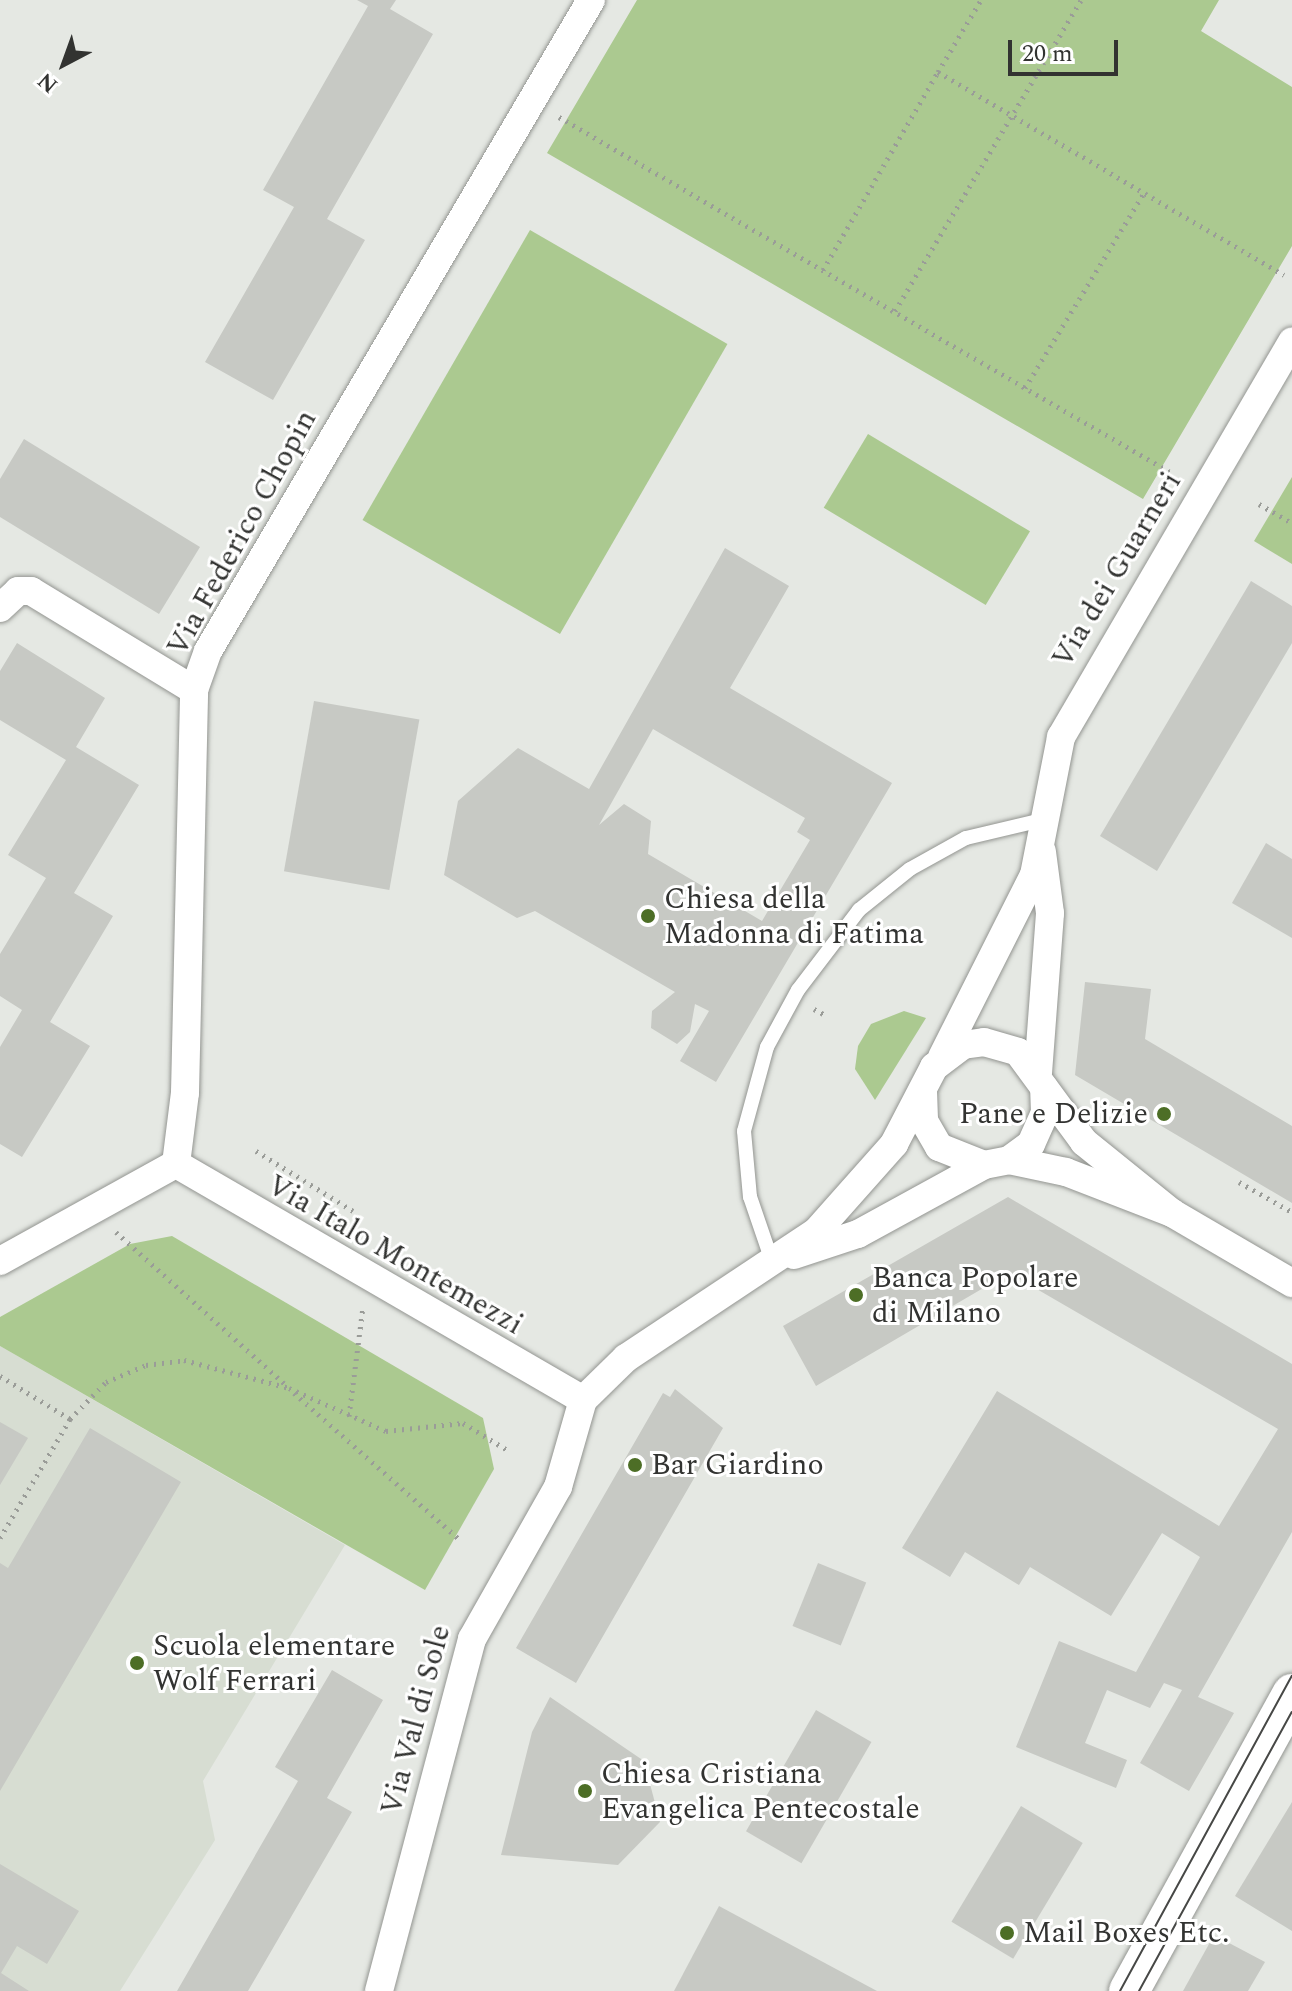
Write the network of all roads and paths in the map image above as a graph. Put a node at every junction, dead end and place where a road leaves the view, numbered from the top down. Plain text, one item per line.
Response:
1 (591, 0) edge
2 (981, 0) edge
3 (1081, 0) edge
4 (938, 72) junction
5 (1012, 115) junction
6 (558, 116) dead end
7 (1144, 193) junction
8 (823, 270) junction
9 (1284, 275) dead end
10 (894, 312) junction
11 (1292, 342) edge
12 (1025, 388) junction
13 (1170, 472) dead end
14 (1259, 504) dead end
15 (1292, 523) edge
16 (0, 608) edge
17 (194, 690) junction
18 (1041, 834) junction
19 (942, 1058) junction
20 (1041, 1080) junction
21 (923, 1090) junction
22 (256, 1151) dead end
23 (996, 1163) junction
24 (176, 1164) junction
25 (1239, 1182) dead end
26 (91, 1210) junction
27 (353, 1211) dead end
28 (1292, 1212) edge
29 (1172, 1213) junction
30 (0, 1261) edge
31 (780, 1261) junction
32 (371, 1280) junction
33 (1292, 1283) edge
34 (0, 1376) edge
35 (289, 1388) junction
36 (583, 1400) junction
37 (349, 1416) junction
38 (70, 1419) junction
39 (509, 1451) dead end
40 (0, 1538) edge
41 (458, 1538) dead end
42 (1292, 1694) edge
43 (379, 1991) edge
44 (1129, 1991) edge

1 - 17 street, Via Federico Chopin
2 - 4 path
3 - 5 path
4 - 5 path
4 - 8 path
5 - 7 path
5 - 10 path
6 - 8 path
7 - 9 path
7 - 12 path
8 - 10 path
10 - 12 path
11 - 18 street, Via dei Guarneri
12 - 13 path
14 - 15 path
16 - 17 street
17 - 24 street, Via Federico Chopin
18 - 19 street, Via dei Guarneri
18 - 20 street, Via dei Guarneri
18 - 31 lane
19 - 20 street
19 - 21 street, Via Val di Sole
20 - 23 street, Via Val di Sole
20 - 29 street
21 - 23 street
21 - 31 street, Via Val di Sole
22 - 27 path
23 - 29 street
23 - 31 street, Via Val di Sole
24 - 26 street
24 - 32 street, Via Italo Montemezzi
25 - 28 path
26 - 30 street
26 - 35 path
29 - 33 street
31 - 36 street, Via Val di Sole
32 - 36 street, Via Italo Montemezzi
32 - 37 path
34 - 38 path
35 - 37 path
35 - 38 path
35 - 41 path
36 - 43 street, Via Val di Sole
37 - 39 path
38 - 40 path
42 - 44 street

